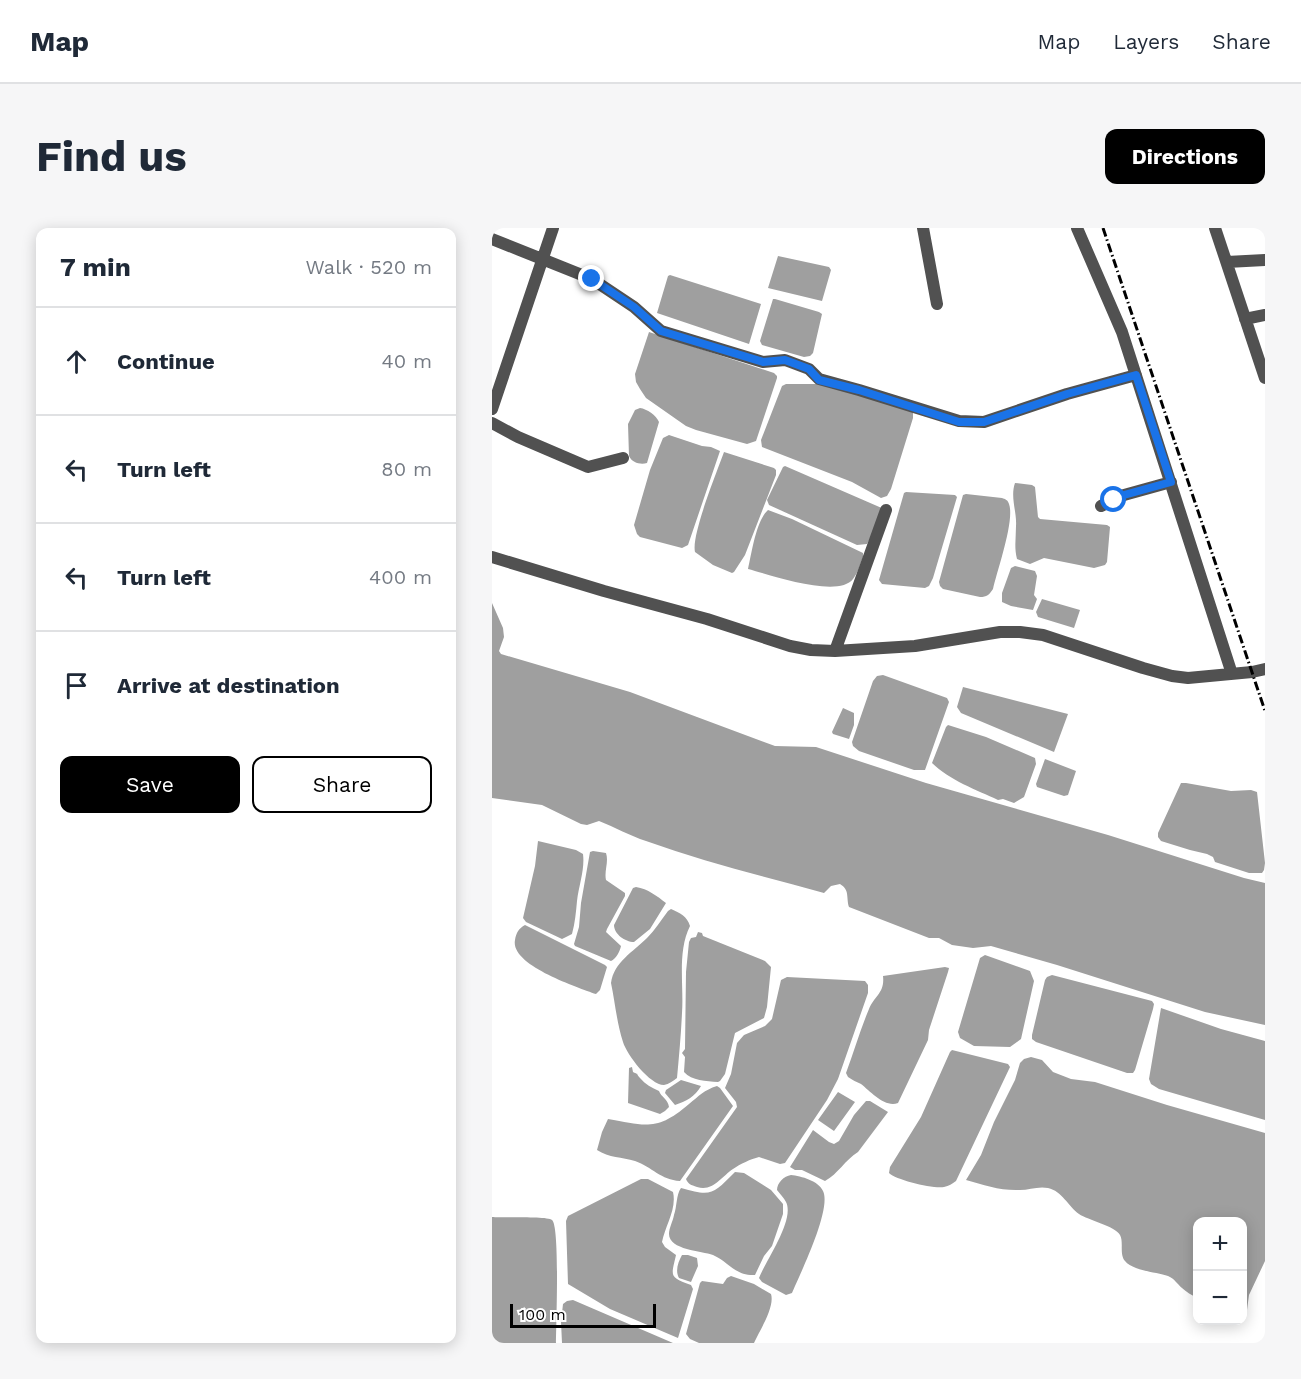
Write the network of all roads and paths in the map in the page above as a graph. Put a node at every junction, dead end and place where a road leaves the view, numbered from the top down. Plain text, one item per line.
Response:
1 (553, 228) edge
2 (923, 228) edge
3 (1077, 228) edge
4 (1215, 228) edge
5 (492, 239) edge
6 (543, 259) junction
7 (1265, 260) edge
8 (1227, 262) junction
9 (937, 304) dead end
10 (1265, 315) edge
11 (1245, 319) junction
12 (1136, 375) junction
13 (1265, 378) edge
14 (492, 409) edge
15 (492, 423) edge
16 (623, 458) dead end
17 (1171, 482) junction
18 (1101, 506) dead end
19 (886, 510) dead end
20 (492, 557) edge
21 (835, 651) junction
22 (1265, 669) edge
23 (1232, 674) junction

1 - 6 street
2 - 9 street
3 - 12 street
4 - 8 street
5 - 6 street
6 - 12 street
6 - 14 street
7 - 8 street
8 - 11 street
10 - 11 street
11 - 13 street
12 - 17 street
15 - 16 street
17 - 18 street
17 - 23 street
19 - 21 street
20 - 21 street
21 - 23 street
22 - 23 street

